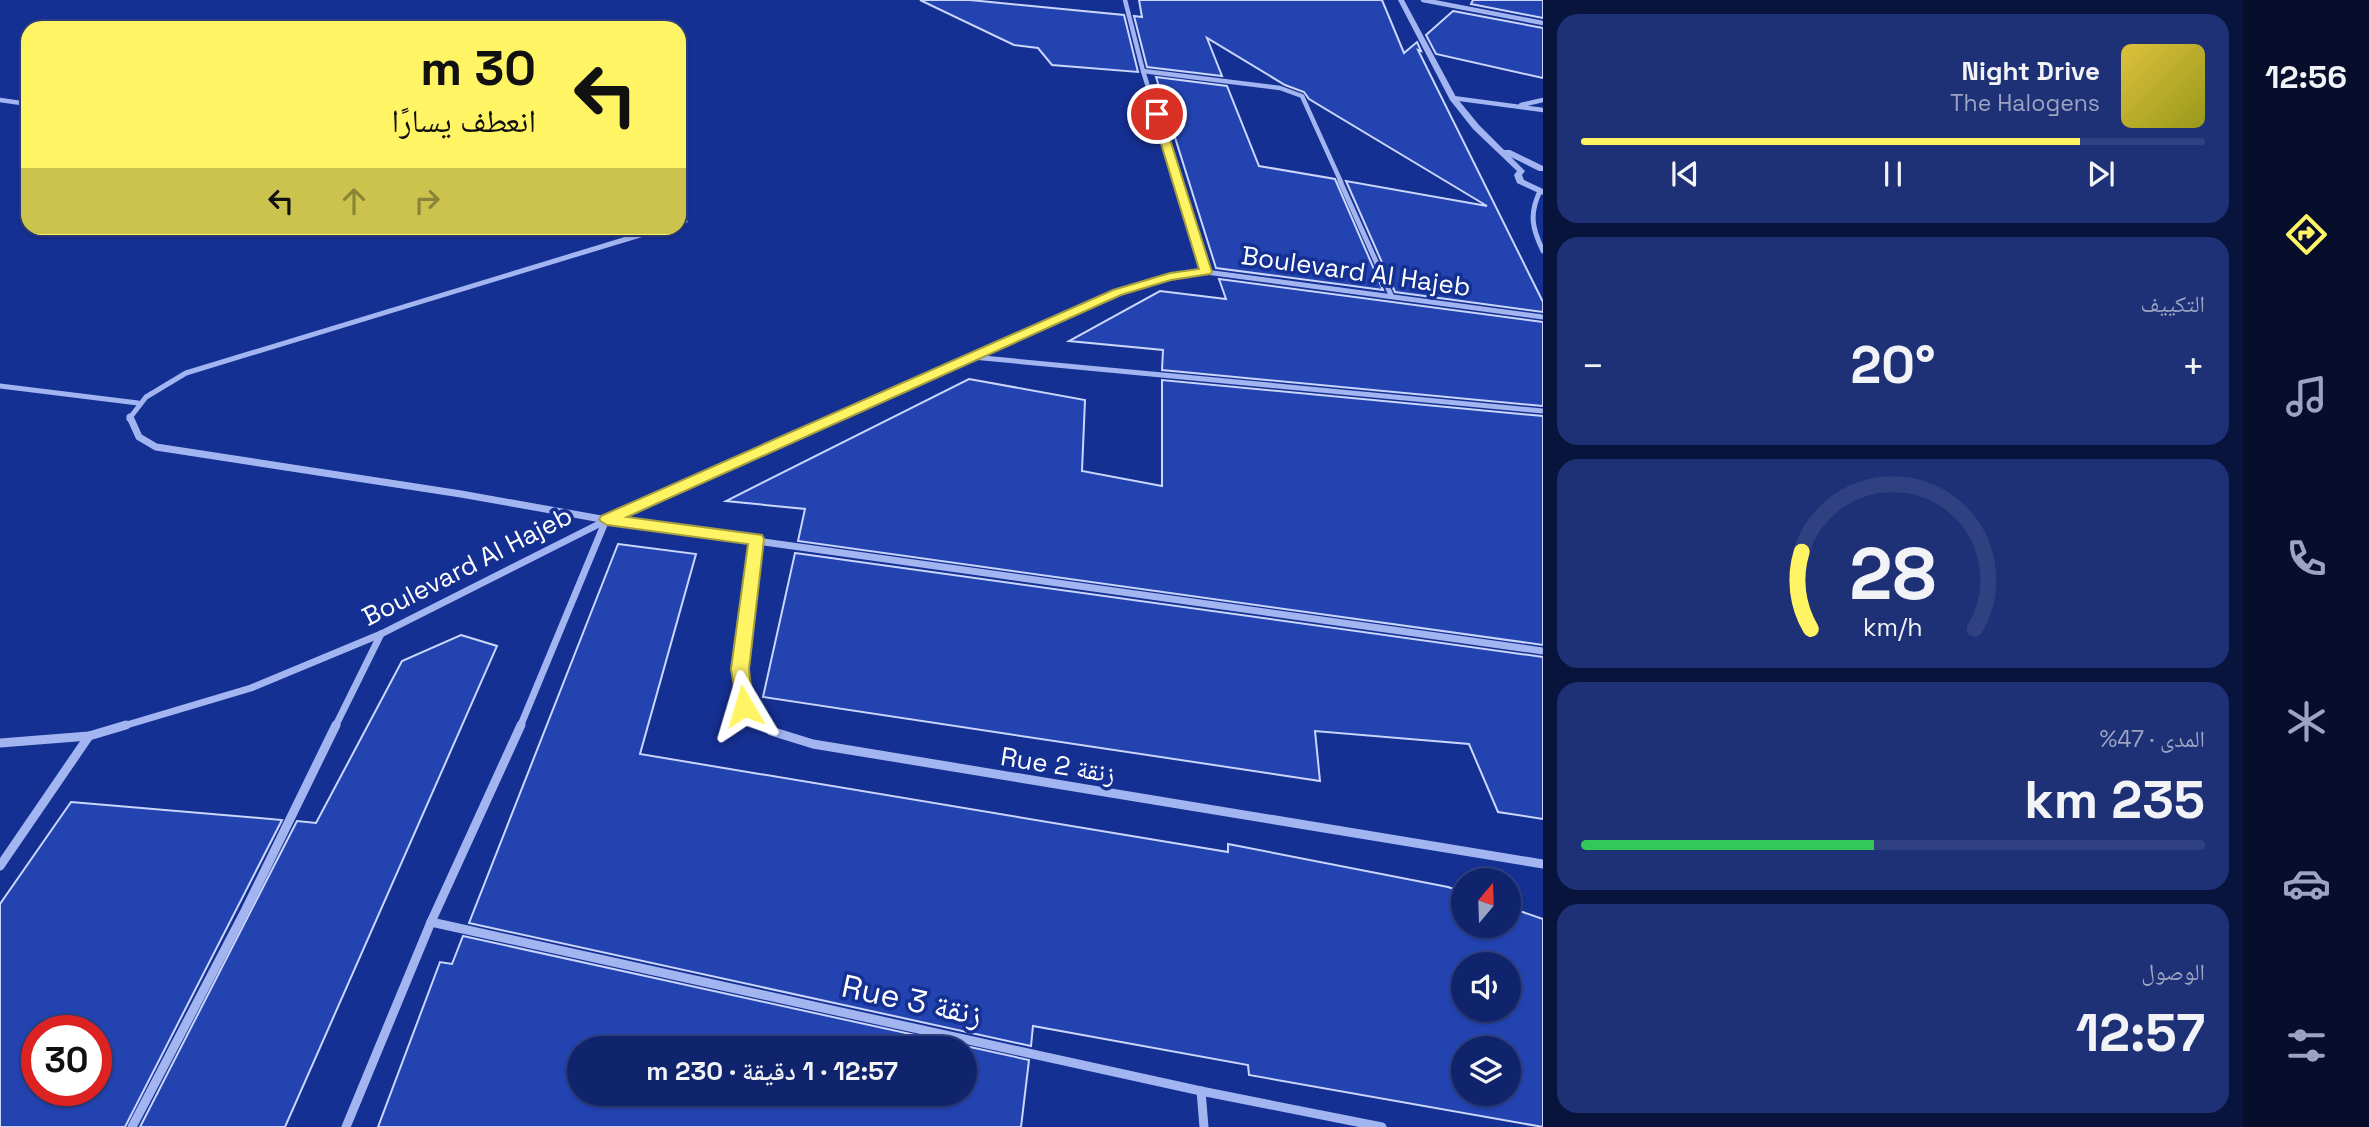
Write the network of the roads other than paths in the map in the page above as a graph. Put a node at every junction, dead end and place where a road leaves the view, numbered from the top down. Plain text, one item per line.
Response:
1 (1125, 0) edge
2 (1401, 0) edge
3 (1423, 0) edge
4 (1543, 23) edge
5 (1143, 71) junction
6 (1453, 98) junction
7 (0, 100) edge
8 (1543, 100) edge
9 (21, 103) edge
10 (1513, 106) junction
11 (1543, 110) edge
12 (1502, 149) junction
13 (1542, 169) edge
14 (1521, 171) junction
15 (1541, 192) edge
16 (640, 235) edge
17 (1543, 251) edge
18 (1206, 272) junction
19 (1391, 295) junction
20 (1543, 317) edge
21 (972, 356) junction
22 (0, 386) edge
23 (138, 403) junction
24 (1543, 411) edge
25 (607, 520) junction
26 (757, 539) junction
27 (381, 634) junction
28 (1543, 651) edge
29 (89, 736) junction
30 (0, 743) edge
31 (1543, 864) edge
32 (0, 866) edge
33 (431, 922) junction
34 (1201, 1091) junction
35 (132, 1127) edge
36 (346, 1127) edge
37 (1204, 1127) edge
38 (1381, 1127) edge

1 - 5 street
2 - 6 street
3 - 4 street
5 - 18 street
5 - 19 street
6 - 10 street
6 - 12 street
7 - 9 street
8 - 10 street
10 - 11 street
12 - 13 street
12 - 14 street
13 - 14 street
14 - 15 street
15 - 17 street
16 - 23 street
18 - 19 street, Boulevard Al Hajeb
18 - 21 street, Boulevard Al Hajeb
19 - 20 street, Boulevard Al Hajeb
21 - 24 street
21 - 25 street, Boulevard Al Hajeb
22 - 23 street
23 - 25 street
25 - 26 street
25 - 27 street, Boulevard Al Hajeb
25 - 33 street
26 - 28 street
26 - 31 street, Rue 2 زنقة
27 - 29 street, Boulevard Al Hajeb
27 - 35 street
29 - 30 street, Boulevard Al Hajeb
29 - 32 street
33 - 34 street, Rue 3 زنقة
33 - 36 street
34 - 37 street
34 - 38 street, Rue 3 زنقة

